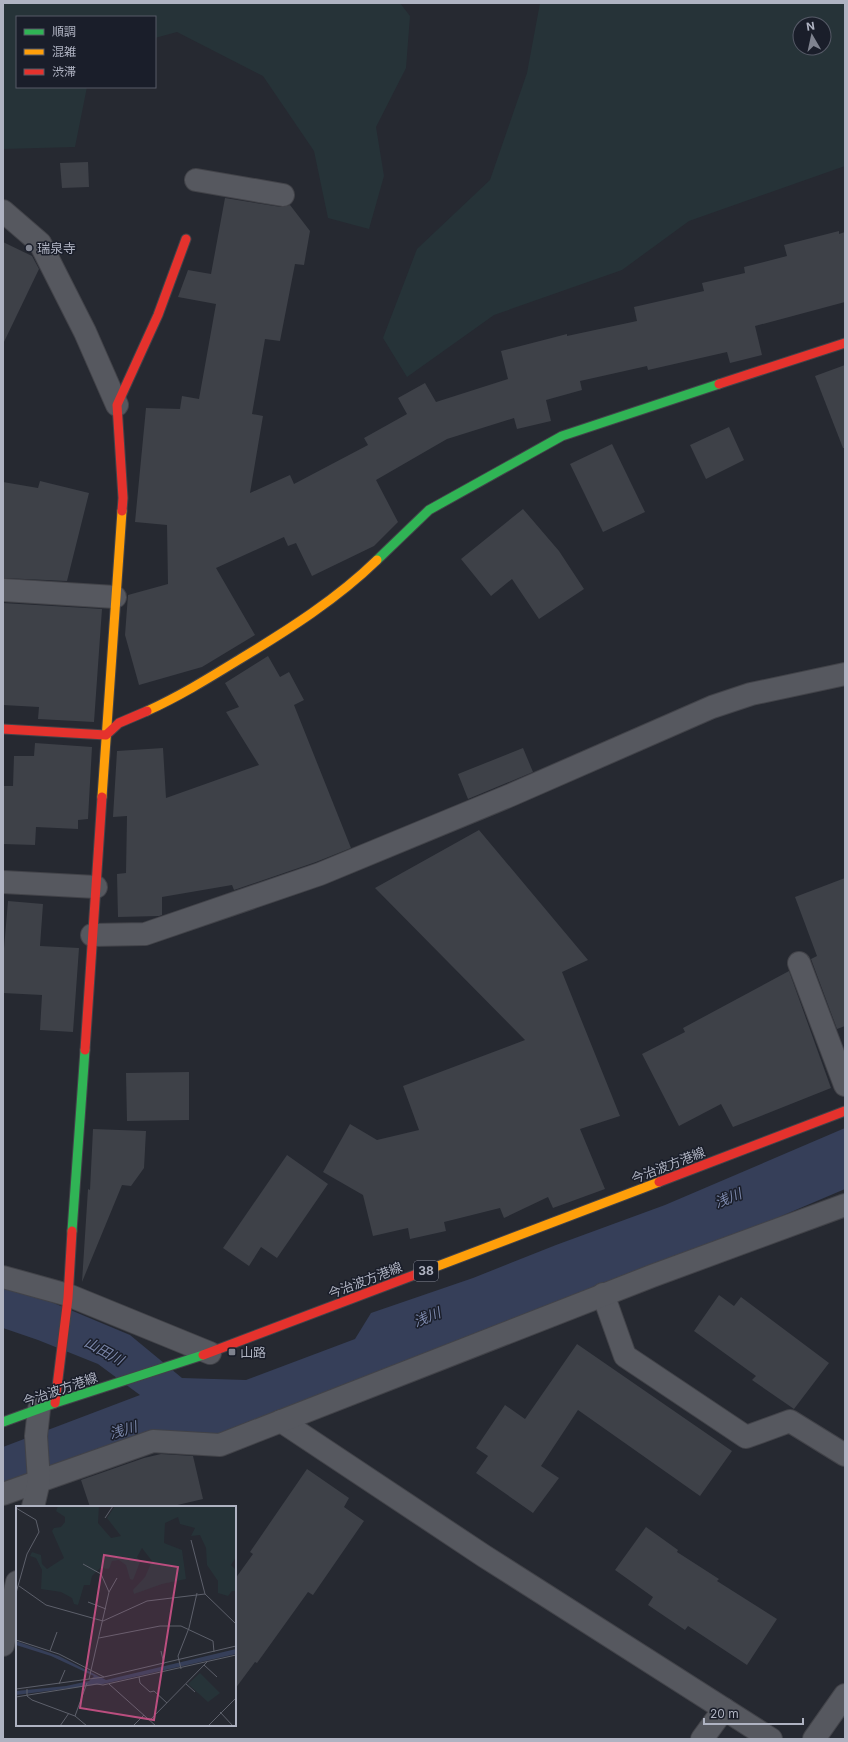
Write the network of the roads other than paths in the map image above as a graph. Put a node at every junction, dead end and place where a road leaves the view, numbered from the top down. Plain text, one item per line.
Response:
1 (196, 180) dead end
2 (283, 195) dead end
3 (3, 211) edge
4 (186, 239) dead end
5 (845, 344) edge
6 (117, 405) junction
7 (3, 590) edge
8 (115, 597) junction
9 (845, 674) edge
10 (3, 729) edge
11 (106, 735) junction
12 (3, 882) edge
13 (96, 887) junction
14 (92, 935) junction
15 (799, 963) dead end
16 (845, 1085) edge
17 (845, 1111) edge
18 (845, 1205) edge
19 (3, 1277) edge
20 (603, 1294) junction
21 (68, 1297) junction
22 (210, 1353) junction
23 (50, 1404) junction
24 (281, 1421) junction
25 (3, 1422) edge
26 (845, 1455) edge
27 (39, 1481) junction
28 (3, 1494) edge
29 (33, 1506) edge
30 (16, 1587) edge
31 (3, 1646) edge
32 (845, 1695) edge
33 (724, 1709) junction
34 (702, 1739) edge
35 (771, 1739) edge
36 (814, 1739) edge

1 - 2 street
3 - 6 street
4 - 6 street
5 - 11 street
6 - 8 street
7 - 8 street
8 - 11 street
9 - 14 street
10 - 11 street
11 - 13 street
12 - 13 street
13 - 14 street
14 - 21 street
15 - 16 street
17 - 22 street, 今治波方港線 / 38
18 - 20 street
19 - 21 street
20 - 24 street
20 - 26 street
21 - 22 street
21 - 23 street
22 - 23 street, 今治波方港線 / 38
23 - 25 street, 今治波方港線 / 38
23 - 27 street
24 - 27 street
24 - 33 street
27 - 28 street
27 - 29 street
30 - 31 street
32 - 36 street
33 - 34 street
33 - 35 street

